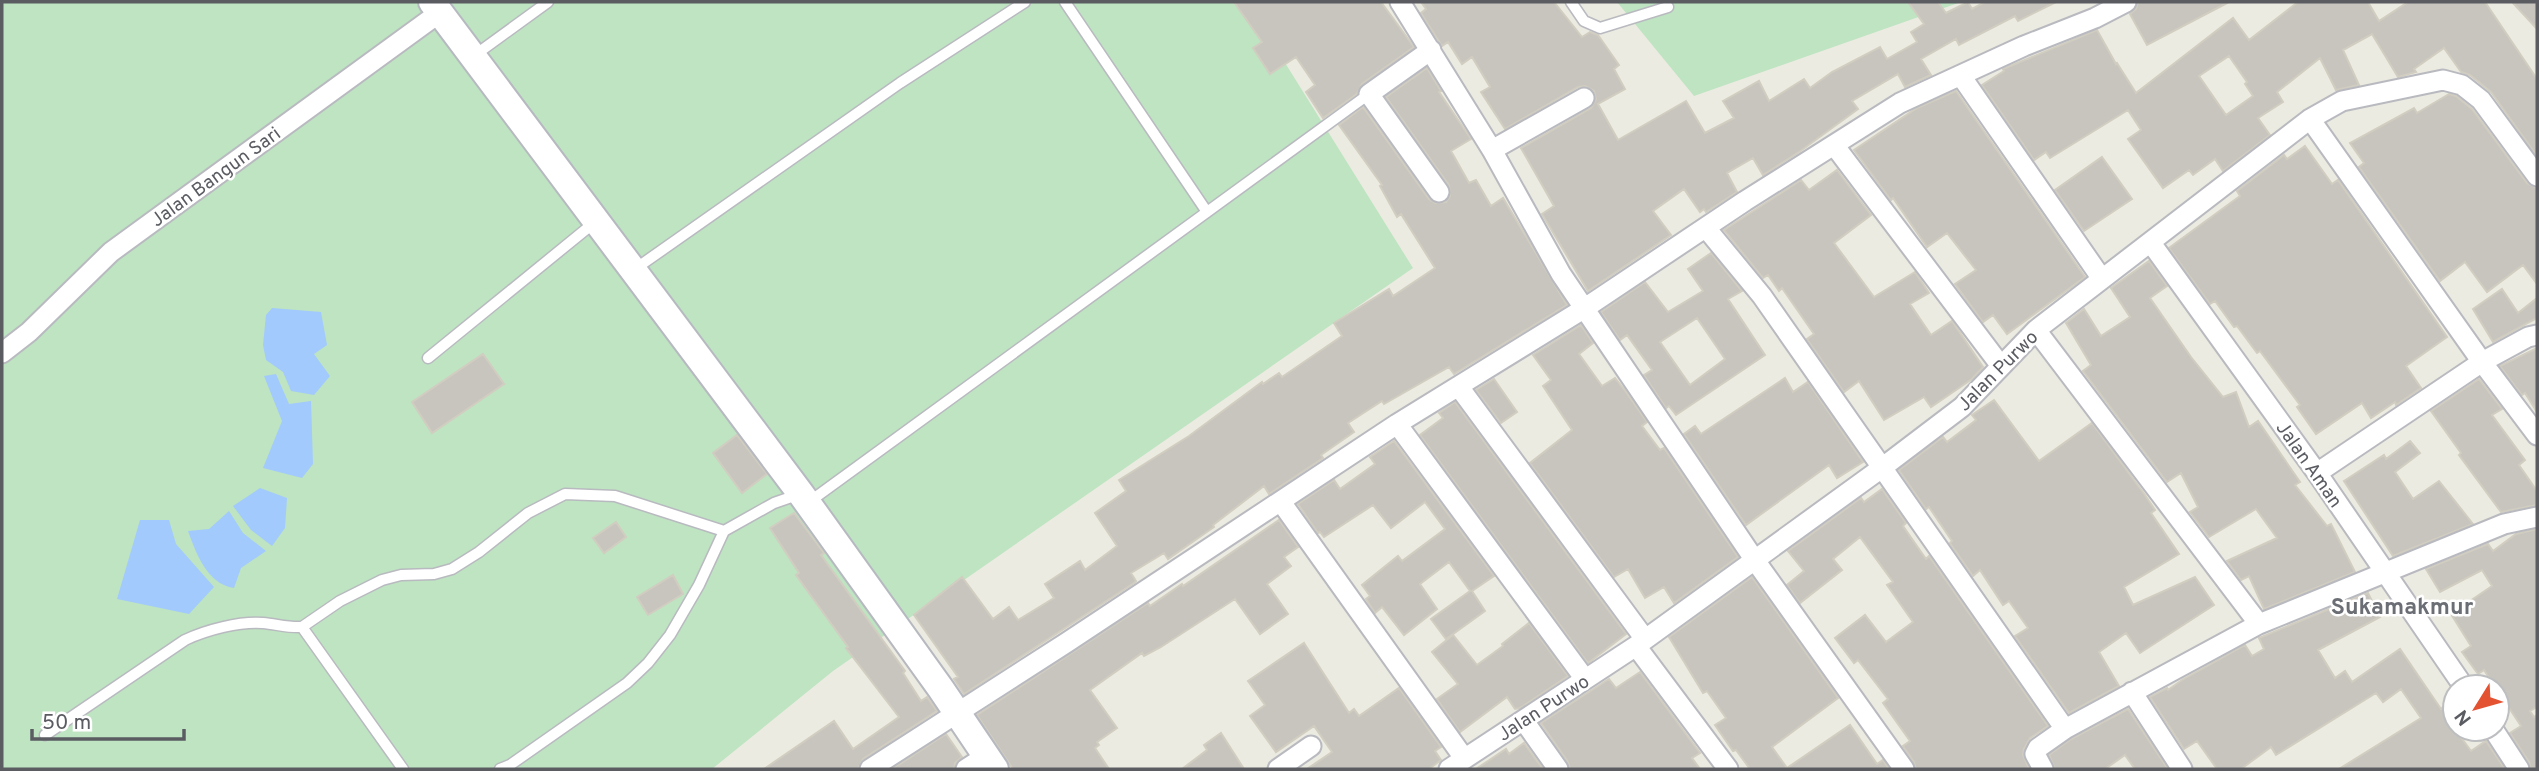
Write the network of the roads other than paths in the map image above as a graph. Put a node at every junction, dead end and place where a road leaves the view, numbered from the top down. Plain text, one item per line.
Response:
1 (548, 2) edge
2 (1025, 2) edge
3 (1065, 2) edge
4 (1400, 2) edge
5 (1571, 2) edge
6 (2126, 2) edge
7 (436, 7) edge
8 (1668, 7) dead end
9 (1431, 50) junction
10 (473, 57) junction
11 (1961, 76) junction
12 (1369, 94) junction
13 (1584, 98) dead end
14 (2310, 119) junction
15 (1834, 145) junction
16 (1492, 150) junction
17 (2537, 176) edge
18 (1439, 192) dead end
19 (1207, 212) junction
20 (595, 222) junction
21 (1706, 228) junction
22 (2151, 243) junction
23 (634, 270) junction
24 (2102, 279) junction
25 (1585, 308) junction
26 (2036, 330) junction
27 (2537, 335) edge
28 (2, 353) edge
29 (428, 358) dead end
30 (2482, 362) junction
31 (2001, 366) junction
32 (1459, 387) junction
33 (1397, 424) junction
34 (2537, 435) edge
35 (1882, 467) junction
36 (2317, 473) junction
37 (804, 499) junction
38 (1281, 502) junction
39 (2537, 517) edge
40 (724, 531) junction
41 (1754, 559) junction
42 (2385, 574) junction
43 (2259, 624) junction
44 (302, 627) junction
45 (1641, 643) junction
46 (2454, 673) edge
47 (1585, 679) junction
48 (2132, 692) junction
49 (956, 713) junction
50 (1524, 721) junction
51 (2064, 729) junction
52 (45, 735) dead end
53 (2502, 743) edge
54 (1311, 746) dead end
55 (1457, 764) edge
56 (982, 765) edge
57 (403, 769) edge
58 (500, 769) edge
59 (870, 769) edge
60 (1278, 769) edge
61 (1558, 769) edge
62 (1728, 769) edge
63 (1904, 769) edge
64 (2043, 769) edge
65 (2182, 769) edge
66 (2519, 769) edge

1 - 10 lane
2 - 23 lane
3 - 19 lane
4 - 9 street
5 - 8 lane
6 - 11 street
7 - 10 street
7 - 28 street, Jalan Bangun Sari
9 - 12 street
9 - 16 street
10 - 20 street
11 - 15 street
11 - 24 street
12 - 18 street
12 - 19 lane
13 - 16 street
14 - 17 street, Jalan Purwo
14 - 22 street, Jalan Purwo
14 - 30 street
15 - 21 street
15 - 31 street
16 - 25 street
19 - 37 lane
20 - 23 street
20 - 29 lane
21 - 25 street
21 - 35 street
22 - 24 street, Jalan Purwo
22 - 36 street, Jalan Aman
23 - 37 street
24 - 26 street, Jalan Purwo
25 - 32 street
25 - 41 street
26 - 31 street, Jalan Purwo
26 - 43 street
27 - 30 street
30 - 34 street
30 - 36 street
31 - 35 street, Jalan Purwo
32 - 33 street
32 - 45 street
33 - 38 street
33 - 47 street
35 - 41 street, Jalan Purwo
35 - 51 street
36 - 42 street, Jalan Aman
37 - 40 lane
37 - 49 street
38 - 49 street
38 - 55 street
39 - 42 street
40 - 44 lane
40 - 58 lane
41 - 45 street, Jalan Purwo
41 - 63 street
42 - 43 street
42 - 46 street, Jalan Aman
43 - 48 street
44 - 52 lane
44 - 57 lane
45 - 47 street, Jalan Purwo
45 - 62 street
47 - 50 street, Jalan Purwo
48 - 51 street
48 - 65 street
49 - 56 street
49 - 59 street
50 - 55 street, Jalan Purwo
50 - 61 street
51 - 64 street
53 - 66 street
54 - 60 street

